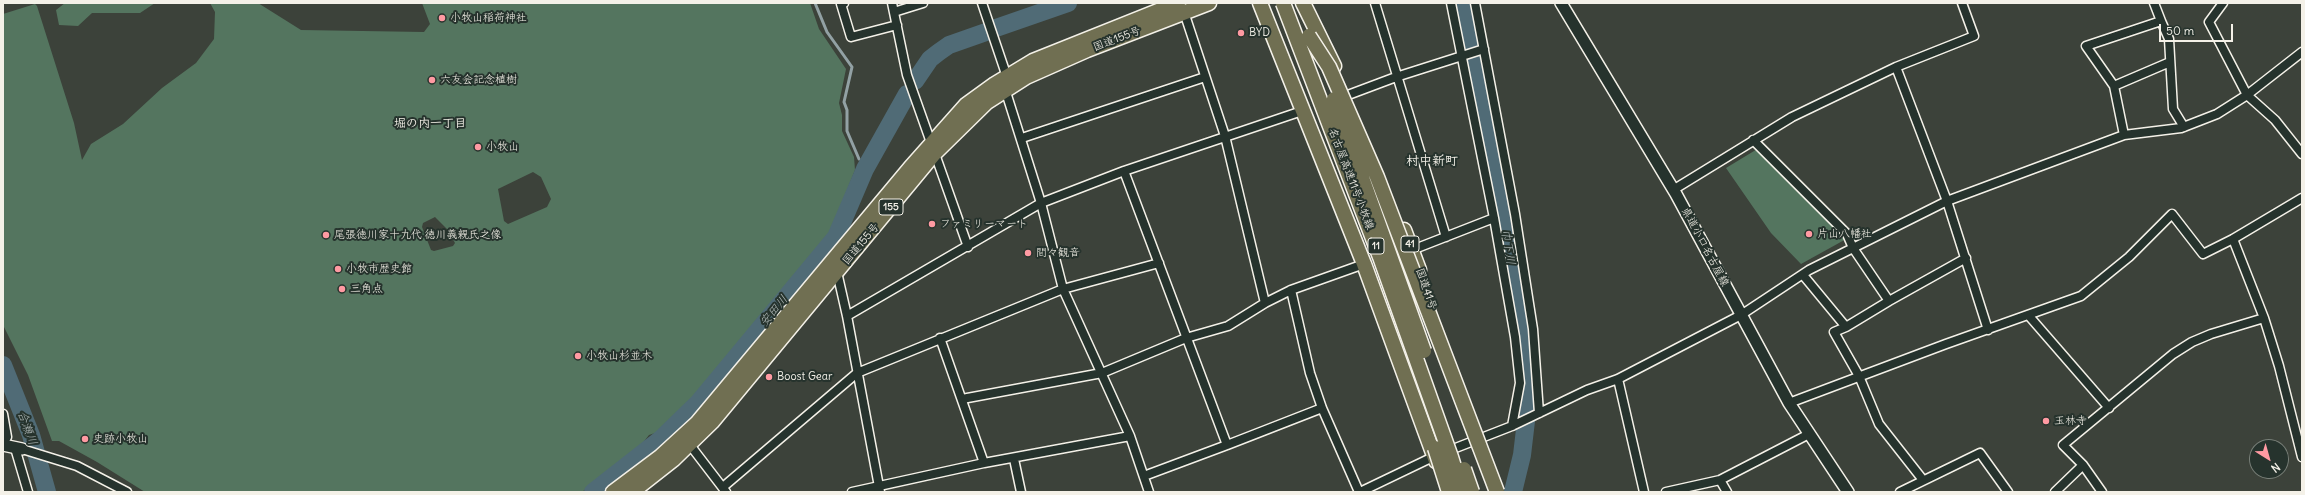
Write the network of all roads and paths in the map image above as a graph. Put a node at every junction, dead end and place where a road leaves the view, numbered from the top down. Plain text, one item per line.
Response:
1 (844, 3) edge
2 (892, 3) edge
3 (923, 3) edge
4 (982, 3) edge
5 (1209, 3) edge
6 (1260, 3) edge
7 (1283, 3) edge
8 (1295, 3) edge
9 (1304, 3) edge
10 (1375, 3) edge
11 (1451, 3) edge
12 (1475, 3) edge
13 (1561, 3) edge
14 (1962, 3) edge
15 (2154, 3) edge
16 (2223, 3) edge
17 (1181, 6) edge
18 (894, 12) junction
19 (2161, 21) junction
20 (897, 25) junction
21 (1309, 36) junction
22 (1484, 49) junction
23 (2302, 52) edge
24 (1462, 55) junction
25 (2170, 62) junction
26 (1896, 67) junction
27 (1205, 77) junction
28 (1396, 77) junction
29 (1007, 84) junction
30 (2114, 86) junction
31 (1348, 95) junction
32 (2247, 95) junction
33 (1302, 111) junction
34 (2184, 127) junction
35 (2124, 135) junction
36 (1225, 136) junction
37 (1022, 138) junction
38 (1753, 140) junction
39 (932, 149) junction
40 (2302, 154) edge
41 (1124, 170) junction
42 (1673, 190) junction
43 (2302, 198) edge
44 (1947, 201) junction
45 (1041, 204) junction
46 (1494, 218) junction
47 (1446, 237) junction
48 (2232, 239) junction
49 (968, 246) junction
50 (1853, 248) junction
51 (1412, 250) junction
52 (1380, 257) junction
53 (1966, 258) junction
54 (1159, 263) junction
55 (1364, 264) junction
56 (837, 272) junction
57 (1802, 274) junction
58 (1063, 290) junction
59 (1291, 290) junction
60 (1889, 301) junction
61 (1265, 303) junction
62 (1741, 315) junction
63 (847, 316) junction
64 (2029, 316) junction
65 (2264, 318) junction
66 (1846, 327) junction
67 (1988, 330) junction
68 (940, 338) junction
69 (1186, 338) junction
70 (857, 373) junction
71 (1102, 373) junction
72 (1859, 376) junction
73 (1618, 379) junction
74 (962, 398) junction
75 (1789, 403) junction
76 (1322, 408) junction
77 (2109, 408) junction
78 (1539, 413) junction
79 (3, 414) edge
80 (1512, 426) junction
81 (1809, 434) junction
82 (1130, 436) junction
83 (1482, 437) junction
84 (3, 445) edge
85 (690, 445) junction
86 (1227, 445) junction
87 (18, 448) junction
88 (1435, 456) junction
89 (2302, 457) edge
90 (1014, 459) junction
91 (984, 463) junction
92 (2083, 465) junction
93 (1144, 476) junction
94 (1720, 480) junction
95 (1923, 480) junction
96 (879, 488) edge
97 (724, 490) edge
98 (28, 492) edge
99 (127, 492) edge
100 (613, 492) edge
101 (632, 492) edge
102 (852, 492) edge
103 (1021, 492) edge
104 (1149, 492) edge
105 (1360, 492) edge
106 (1446, 492) edge
107 (1449, 492) edge
108 (1462, 492) edge
109 (1472, 492) edge
110 (1496, 492) edge
111 (1644, 492) edge
112 (1666, 492) edge
113 (1727, 492) edge
114 (1848, 492) edge
115 (1900, 492) edge
116 (2008, 492) edge
117 (2056, 492) edge
118 (2102, 492) edge

1 - 20 street
2 - 18 street
3 - 18 street
4 - 29 street
5 - 17 highway, 国道155号 / 155
6 - 33 highway
7 - 52 highway, 名古屋高速11号小牧線 / 11, bridge
8 - 21 highway, 11
9 - 31 highway, 国道41号 / 41
10 - 28 street
11 - 24 street
12 - 22 street
13 - 42 main road, 県道小口名古屋線
14 - 26 street
15 - 19 street
16 - 32 street
17 - 27 street
17 - 29 highway, 国道155号 / 155
18 - 20 street
19 - 25 street
19 - 30 street
20 - 39 street
21 - 109 highway, 11, bridge
21 - 110 highway, bridge
22 - 24 street
22 - 78 street
23 - 32 street
24 - 28 street
24 - 46 street
25 - 30 street
25 - 34 street
26 - 38 street
26 - 44 street
27 - 36 street
27 - 37 street
28 - 31 street
28 - 47 street
29 - 37 street
29 - 39 highway, 国道155号 / 155
30 - 35 street
31 - 51 highway, 国道41号 / 41
32 - 34 street
32 - 40 street
33 - 36 street
33 - 55 highway
34 - 35 street
35 - 44 street
36 - 41 street
36 - 61 street
37 - 45 street
38 - 42 street
38 - 50 street
39 - 49 street
39 - 56 highway, 国道155号 / 155
39 - 100 highway, 国道155号 / 155
41 - 45 street
41 - 54 street
42 - 62 main road, 県道小口名古屋線
43 - 48 street
44 - 50 street
44 - 53 street
45 - 49 street
45 - 58 street
46 - 47 street
46 - 80 street
47 - 51 street
48 - 64 street
48 - 65 street
49 - 63 street
50 - 57 street
50 - 60 street
51 - 83 highway, 国道41号 / 41
52 - 107 highway, bridge
52 - 108 highway, 名古屋高速11号小牧線 / 11, bridge
53 - 60 street
53 - 67 street
54 - 58 street
54 - 69 street
55 - 59 street
55 - 88 highway
56 - 63 street
56 - 85 highway, 国道155号 / 155
57 - 62 street
57 - 66 street
58 - 68 street
58 - 71 street
59 - 61 street
59 - 76 street
60 - 66 street
61 - 69 street
62 - 73 street
62 - 75 main road, 県道小口名古屋線
63 - 70 street
64 - 67 street
64 - 77 street
65 - 77 street
65 - 89 street
66 - 72 street
67 - 72 street
68 - 70 street
68 - 74 street
69 - 71 street
69 - 86 street
70 - 96 street
70 - 97 street
71 - 74 street
71 - 82 street
72 - 75 street
72 - 95 street
73 - 78 street
73 - 111 street
74 - 91 street
75 - 81 main road, 県道小口名古屋線
76 - 86 street
76 - 105 street
77 - 92 street
78 - 80 street
79 - 84 street
80 - 83 street
81 - 94 street
81 - 114 main road, 県道小口名古屋線
82 - 90 street
82 - 93 street
83 - 88 street
83 - 110 highway, 国道41号 / 41
84 - 87 main road
85 - 97 street
85 - 101 highway, 国道155号 / 155
86 - 93 street
87 - 98 street
87 - 99 street
88 - 105 street
88 - 106 highway
90 - 91 street
90 - 103 street
91 - 96 street
92 - 117 street
92 - 118 street
93 - 104 street
94 - 112 street
94 - 113 street
95 - 115 street
95 - 116 street
96 - 102 street

